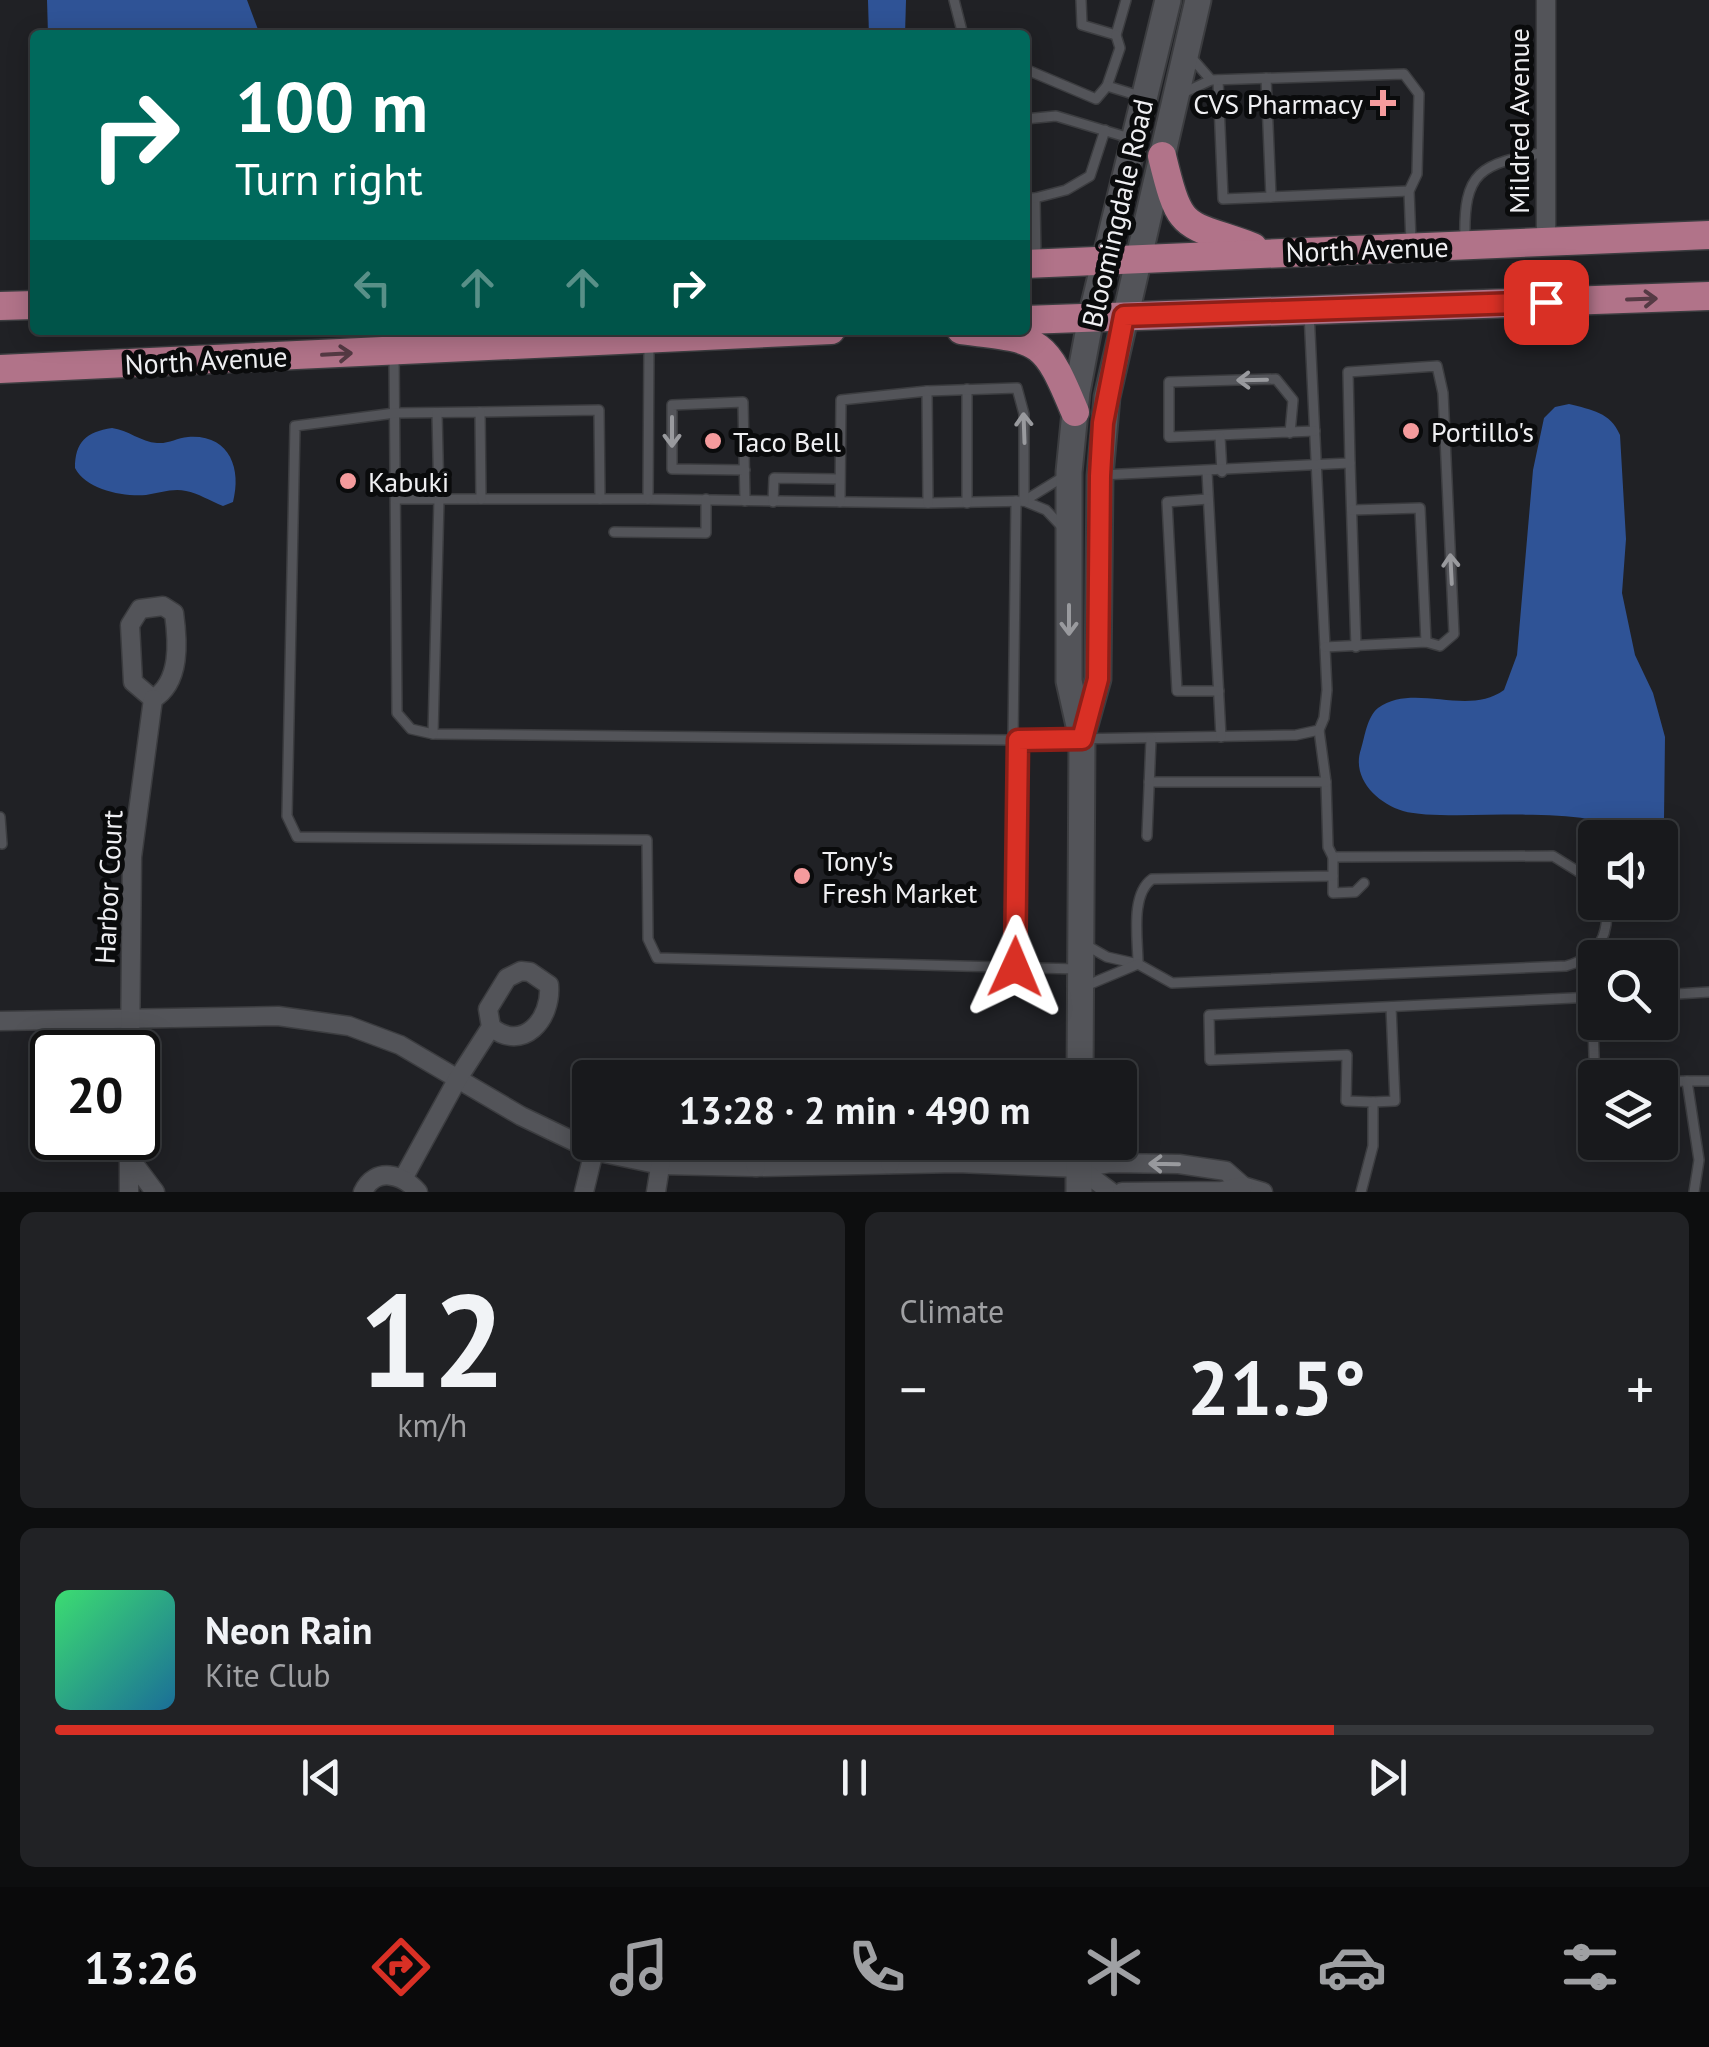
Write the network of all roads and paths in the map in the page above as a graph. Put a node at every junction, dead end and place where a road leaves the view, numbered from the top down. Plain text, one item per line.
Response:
1 (954, 0) edge
2 (1081, 0) edge
3 (1126, 0) edge
4 (1168, 0) edge
5 (1198, 0) edge
6 (1546, 0) edge
7 (961, 30) edge
8 (1116, 35) junction
9 (1186, 52) junction
10 (1030, 71) edge
11 (1266, 78) junction
12 (1214, 80) junction
13 (1107, 86) junction
14 (1176, 97) junction
15 (1145, 98) junction
16 (1030, 119) edge
17 (1105, 130) junction
18 (1135, 140) junction
19 (1546, 152) junction
20 (1162, 156) junction
21 (1410, 191) junction
22 (1271, 197) junction
23 (1030, 198) edge
24 (1709, 235) edge
25 (1546, 242) junction
26 (1465, 244) junction
27 (1412, 246) junction
28 (1268, 253) junction
29 (1136, 258) junction
30 (1106, 260) junction
31 (1030, 264) edge
32 (1709, 296) edge
33 (30, 305) edge
34 (0, 306) edge
35 (1308, 309) junction
36 (1124, 316) junction
37 (1091, 318) junction
38 (1030, 320) edge
39 (729, 335) edge
40 (989, 335) edge
41 (648, 339) junction
42 (393, 341) edge
43 (0, 369) edge
44 (967, 389) junction
45 (928, 391) junction
46 (480, 412) junction
47 (1075, 412) junction
48 (436, 413) junction
49 (395, 414) junction
50 (1315, 432) junction
51 (1290, 433) junction
52 (1220, 437) junction
53 (1350, 464) junction
54 (1316, 466) junction
55 (745, 470) junction
56 (1069, 472) junction
57 (1207, 472) junction
58 (1222, 472) junction
59 (1100, 476) junction
60 (839, 479) junction
61 (396, 499) junction
62 (439, 499) junction
63 (481, 499) junction
64 (600, 499) junction
65 (648, 499) junction
66 (706, 499) junction
67 (1208, 499) junction
68 (745, 501) junction
69 (1020, 501) junction
70 (774, 502) junction
71 (840, 502) junction
72 (928, 503) junction
73 (968, 503) junction
74 (1352, 510) junction
75 (614, 532) dead end
76 (1068, 534) junction
77 (1426, 642) junction
78 (1326, 647) junction
79 (1356, 647) junction
80 (1219, 692) junction
81 (154, 699) junction
82 (1319, 730) junction
83 (434, 734) junction
84 (1221, 737) junction
85 (1082, 739) junction
86 (1151, 739) junction
87 (1015, 740) junction
88 (1149, 782) junction
89 (1326, 782) junction
90 (0, 817) edge
91 (1147, 836) dead end
92 (2, 844) edge
93 (1332, 857) junction
94 (1364, 857) junction
95 (1364, 871) dead end
96 (1578, 871) edge
97 (1333, 876) junction
98 (1364, 883) dead end
99 (1608, 920) edge
100 (1080, 942) junction
101 (1138, 964) junction
102 (1015, 967) junction
103 (1080, 978) junction
104 (1709, 992) edge
105 (1678, 993) edge
106 (1578, 999) edge
107 (1391, 1007) junction
108 (126, 1019) junction
109 (0, 1021) edge
110 (490, 1027) dead end
111 (127, 1030) edge
112 (1080, 1060) edge
113 (457, 1080) junction
114 (1678, 1081) edge
115 (1687, 1081) junction
116 (1709, 1081) edge
117 (1373, 1102) junction
118 (572, 1140) edge
119 (131, 1160) joint
120 (592, 1160) edge
121 (642, 1160) edge
122 (662, 1160) edge
123 (754, 1160) edge
124 (890, 1160) edge
125 (957, 1160) edge
126 (957, 1163) junction
127 (661, 1164) junction
128 (890, 1164) junction
129 (756, 1167) junction
130 (1079, 1167) edge
131 (404, 1177) junction
132 (1243, 1186) junction
133 (130, 1192) edge
134 (156, 1192) edge
135 (362, 1192) edge
136 (418, 1192) edge
137 (584, 1192) edge
138 (656, 1192) edge
139 (1111, 1192) edge
140 (1122, 1192) edge
141 (1263, 1192) edge
142 (1361, 1192) edge
143 (1694, 1192) edge

1 - 7 lane
2 - 8 lane
3 - 8 lane
4 - 15 street, Bloomingdale Road
5 - 9 street, Bloomingdale Road
6 - 19 street, Mildred Avenue
8 - 13 lane
9 - 12 lane
9 - 14 street, Bloomingdale Road
10 - 13 lane
11 - 12 lane
11 - 21 lane
11 - 22 lane
12 - 14 lane
12 - 22 lane
13 - 15 lane
14 - 20 street, Bloomingdale Road
15 - 18 street, Bloomingdale Road
16 - 17 lane
17 - 18 lane
17 - 23 lane
18 - 30 street, Bloomingdale Road
19 - 25 street, Mildred Avenue
19 - 26 lane
20 - 28 main road
20 - 29 street, Bloomingdale Road
21 - 22 lane
21 - 27 lane
23 - 31 lane
24 - 25 main road, North Avenue
25 - 26 main road, North Avenue
26 - 27 main road, North Avenue
27 - 28 main road, North Avenue
28 - 29 main road, North Avenue
29 - 30 main road, North Avenue
29 - 36 street, Bloomingdale Road
30 - 31 main road, North Avenue
30 - 37 street, Bloomingdale Road
35 -> 32 main road, North Avenue
33 - 34 main road
35 - 36 main road, North Avenue
35 - 50 lane
36 - 37 main road, North Avenue
36 - 59 street, Bloomingdale Road
37 - 38 main road, North Avenue
37 - 47 street, Bloomingdale Road
39 - 41 main road, North Avenue
40 - 47 main road
41 - 42 main road, North Avenue
41 - 65 lane
43 -> 42 main road, North Avenue
42 - 49 lane
44 - 45 lane
69 -> 44 lane
44 - 73 lane
45 - 60 lane
45 - 72 lane
46 - 48 lane
46 - 63 lane
46 - 64 lane
47 - 56 street, Bloomingdale Road
48 - 49 lane
48 - 62 lane
49 - 61 lane
49 - 102 lane
50 - 51 lane
50 - 54 lane
51 - 52 lane
51 -> 52 lane
52 - 58 lane
53 - 54 lane
53 - 74 lane
77 -> 53 lane
54 - 58 lane
54 - 78 lane
55 -> 55 lane
55 - 68 lane
56 - 69 lane
56 - 76 street, Bloomingdale Road
57 - 58 lane
57 - 59 lane
57 - 67 lane
59 - 85 street, Bloomingdale Road
60 - 70 lane
60 - 71 lane
61 - 62 lane
61 - 83 lane
62 - 63 lane
62 - 83 lane
63 - 64 lane
64 - 65 lane
65 - 66 lane
66 - 68 lane
66 - 75 lane
67 - 80 lane
67 - 80 lane
68 - 70 lane
69 - 73 lane
69 - 76 lane
69 - 87 lane
70 - 71 lane
71 - 72 lane
72 - 73 lane
74 - 77 lane
74 - 79 lane
76 -> 85 street, Bloomingdale Road
77 - 79 lane
78 - 79 lane
78 - 82 lane
80 - 84 lane
81 - 81 street, Harbor Court
81 - 108 street, Harbor Court
82 - 84 lane
82 - 89 lane
83 - 87 lane
84 - 86 lane
85 - 86 lane
85 - 87 lane
85 - 100 street, Bloomingdale Road
86 - 88 lane
87 - 102 lane
88 - 89 lane
88 - 91 lane
89 - 93 lane
90 - 92 lane
93 - 94 lane
93 - 97 lane
94 - 95 lane
94 - 96 lane
97 - 98 lane
97 - 101 lane
99 - 101 lane
100 - 101 lane
100 - 103 street, Bloomingdale Road
101 - 103 lane
102 - 103 lane
103 - 112 street, Bloomingdale Road
104 - 105 lane
106 - 107 lane
107 - 117 lane
107 - 117 lane
108 - 109 street
108 - 111 street, Harbor Court
108 - 113 street
110 - 113 street
113 - 118 street
113 - 131 street
114 - 115 lane
115 - 116 lane
115 - 143 lane
117 - 142 lane
119 - 133 street
119 - 134 street
120 - 137 street
121 - 127 street
122 - 127 street
123 - 129 street
124 - 128 street
125 - 126 street
126 - 128 street
126 - 130 street
127 - 129 street
127 - 138 street
128 - 129 street
132 -> 130 street
130 - 139 street
131 - 135 street
131 - 136 street
132 - 140 street
132 - 141 street

